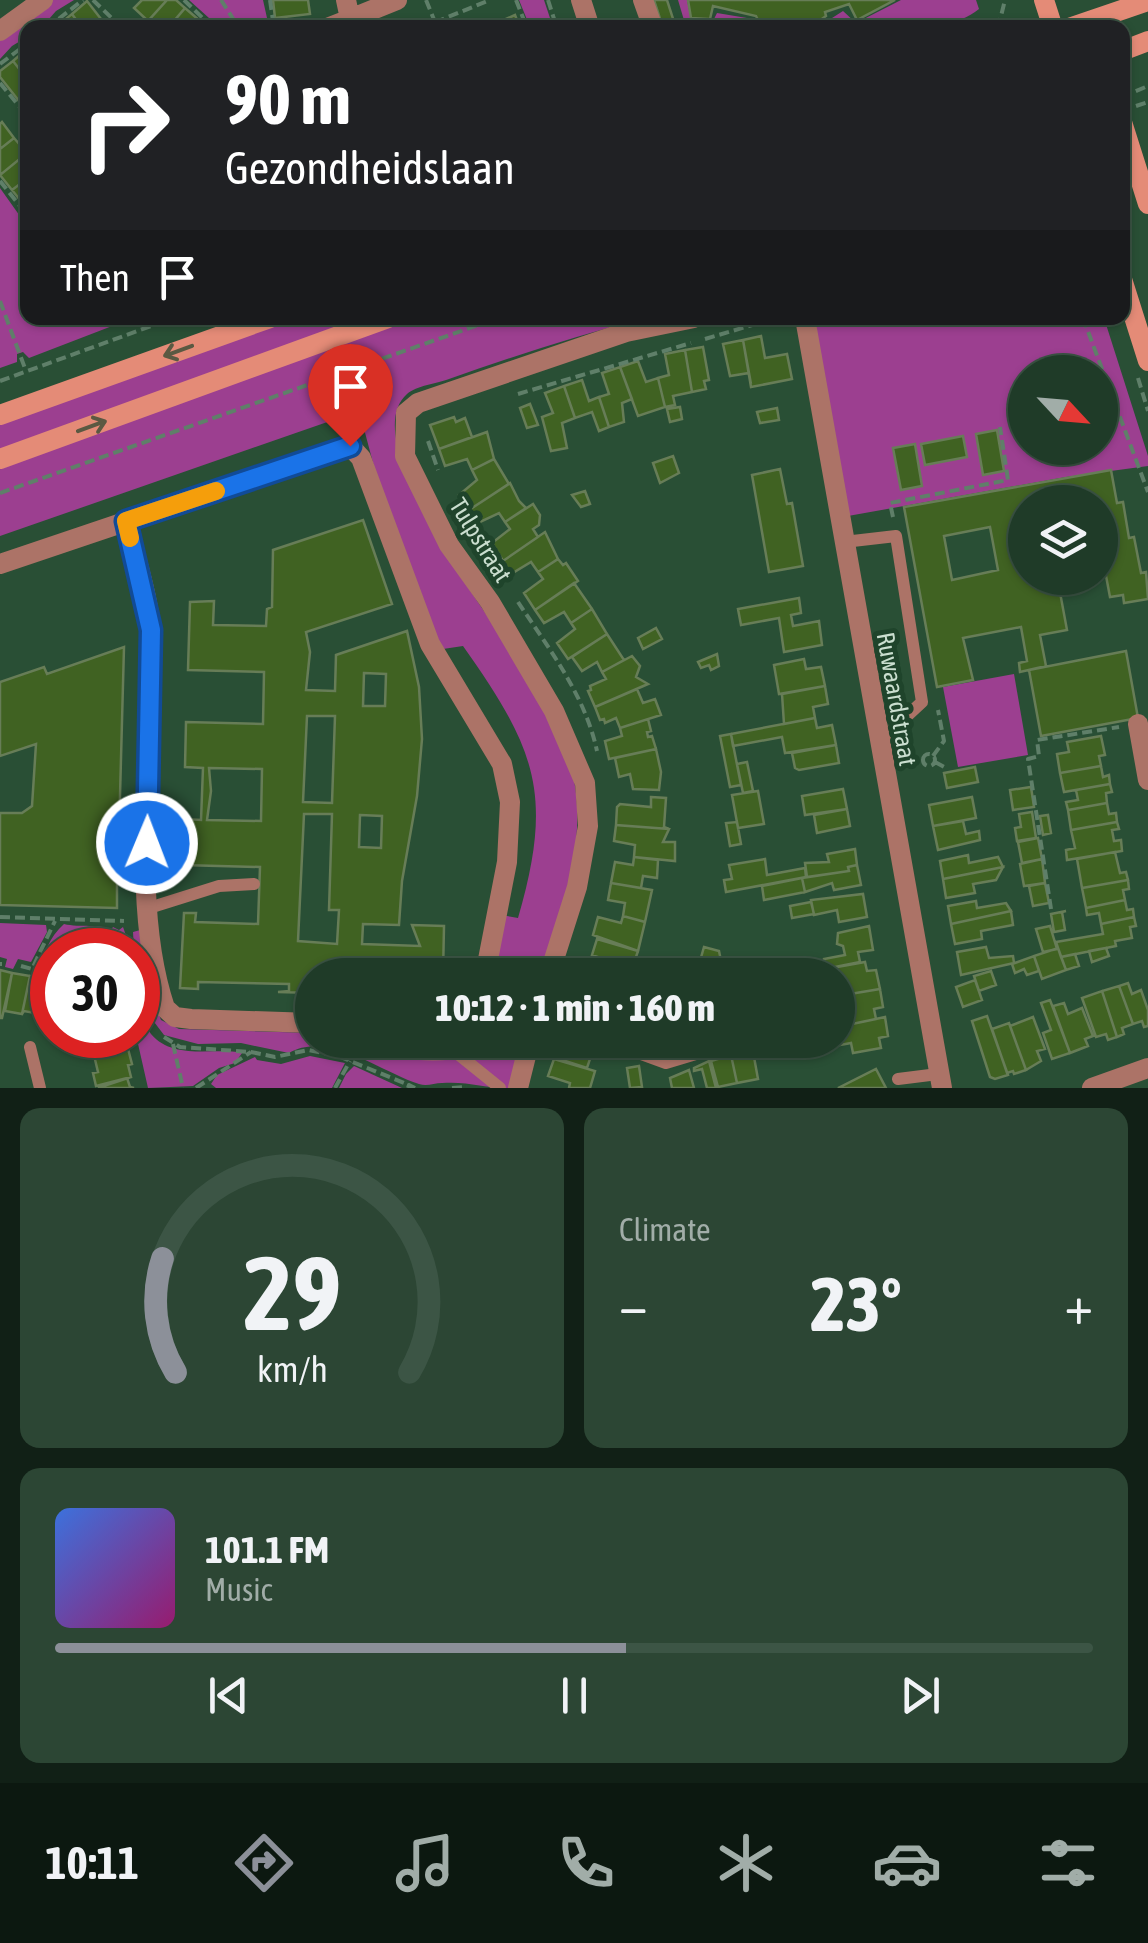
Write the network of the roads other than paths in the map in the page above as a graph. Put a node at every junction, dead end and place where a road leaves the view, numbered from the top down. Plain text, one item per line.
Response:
1 (42, 0) edge
2 (396, 0) edge
3 (1148, 0) edge
4 (348, 9) edge
5 (1089, 16) edge
6 (0, 31) edge
7 (1130, 147) edge
8 (1148, 204) edge
9 (1130, 305) edge
10 (251, 325) edge
11 (369, 325) edge
12 (660, 325) edge
13 (807, 325) edge
14 (1148, 362) edge
15 (0, 415) edge
16 (0, 459) edge
17 (126, 521) junction
18 (844, 542) junction
19 (0, 564) edge
20 (1138, 724) road end
21 (879, 742) junction
22 (1148, 780) edge
23 (254, 884) dead end
24 (149, 915) junction
25 (488, 958) edge
26 (554, 958) edge
27 (295, 1021) edge
28 (33, 1058) edge
29 (473, 1058) edge
30 (526, 1058) edge
31 (652, 1058) edge
32 (683, 1058) edge
33 (1148, 1068) edge
34 (898, 1079) dead end
35 (940, 1081) edge
36 (40, 1088) edge
37 (500, 1088) edge
38 (518, 1088) edge
39 (1092, 1088) edge

1 - 6 street
2 - 4 street
3 - 5 main road
7 - 8 main road
9 - 14 main road
10 -> 15 main road
16 -> 11 main road
12 - 26 street, Tulpstraat
13 - 18 street, Ruwaardstraat
17 - 19 street
17 - 24 street
17 - 25 street
18 - 21 street, Ruwaardstraat
18 - 21 lane
20 - 22 street
21 - 35 street, Ruwaardstraat
23 - 24 lane
24 - 27 street
28 - 36 lane
29 - 37 lane
30 - 38 street
31 - 32 lane
33 - 39 street
34 - 35 lane

